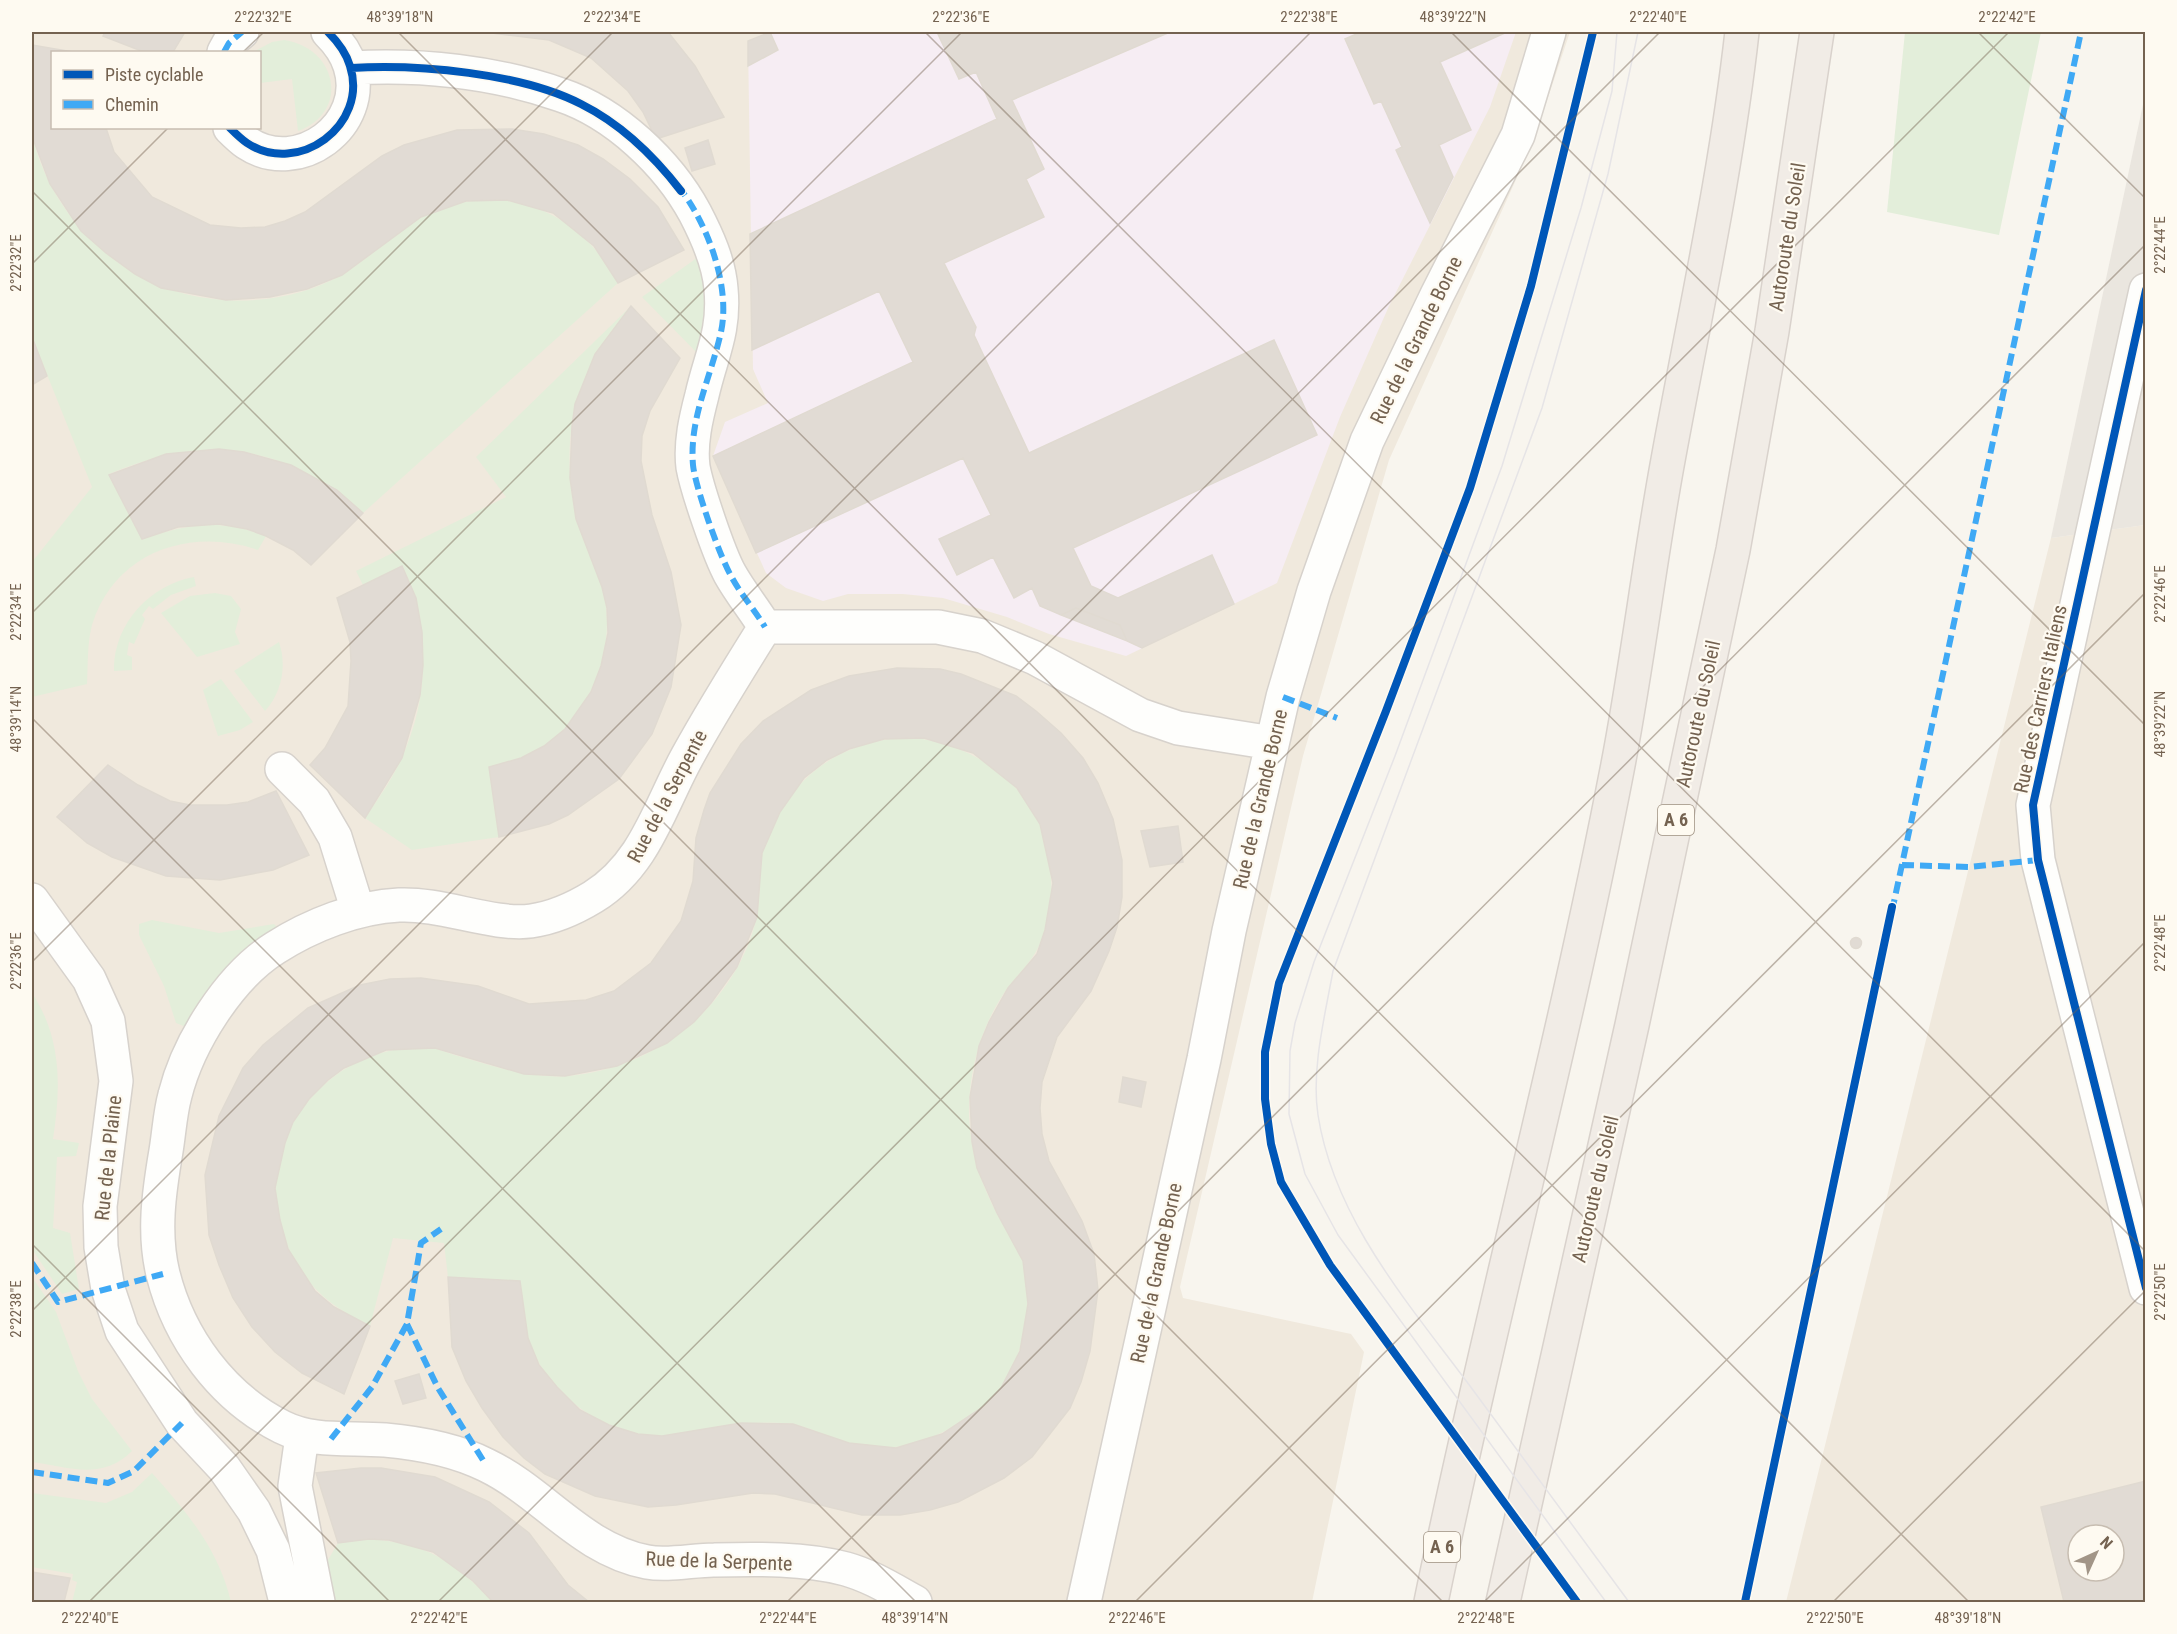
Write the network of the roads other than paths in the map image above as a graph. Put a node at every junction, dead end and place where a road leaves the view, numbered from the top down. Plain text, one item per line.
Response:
1 (242, 32) edge
2 (328, 32) edge
3 (1549, 32) edge
4 (1742, 32) edge
5 (1817, 32) edge
6 (225, 51) edge
7 (351, 68) junction
8 (231, 129) edge
9 (2145, 291) edge
10 (765, 627) junction
11 (1272, 742) junction
12 (282, 769) dead end
13 (32, 900) edge
14 (358, 911) junction
15 (2145, 1288) edge
16 (302, 1436) junction
17 (286, 1602) edge
18 (318, 1602) edge
19 (915, 1602) edge
20 (1084, 1602) edge
21 (1431, 1602) edge
22 (1503, 1602) edge

1 - 6 street
2 - 7 street
3 - 11 street, Rue de la Grande Borne
4 - 21 highway, A 6
5 - 22 highway, Autoroute du Soleil / A 6
7 - 8 street
7 - 10 street
9 - 15 street, Rue des Carriers Italiens
10 - 11 street
10 - 14 street, Rue de la Serpente
11 - 20 street, Rue de la Grande Borne
12 - 14 street
13 - 17 street, Rue de la Plaine
14 - 16 street, Rue de la Serpente
16 - 18 street
16 - 19 street, Rue de la Serpente

